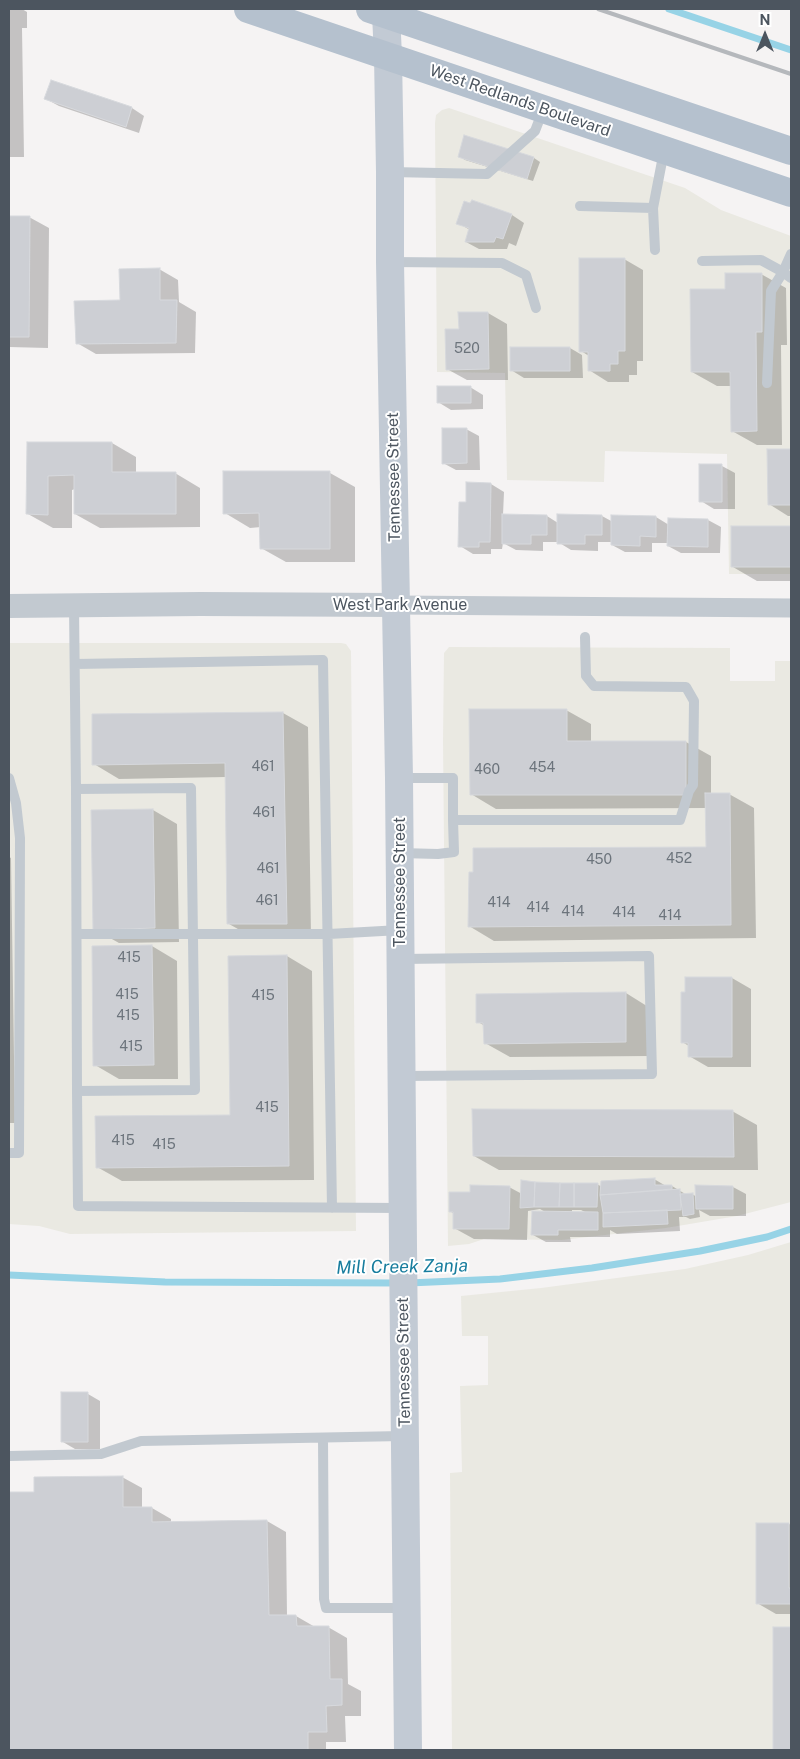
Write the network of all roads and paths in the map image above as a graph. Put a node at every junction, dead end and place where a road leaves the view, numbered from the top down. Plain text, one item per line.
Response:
1 (248, 9) edge
2 (382, 10) edge
3 (388, 56) junction
4 (543, 110) junction
5 (665, 150) junction
6 (791, 151) edge
7 (390, 172) junction
8 (791, 193) edge
9 (580, 206) dead end
10 (653, 208) junction
11 (655, 250) dead end
12 (791, 254) edge
13 (702, 261) dead end
14 (390, 262) junction
15 (787, 275) edge
16 (536, 308) dead end
17 (767, 383) dead end
18 (74, 605) junction
19 (396, 605) junction
20 (9, 606) edge
21 (791, 608) edge
22 (585, 637) dead end
23 (75, 664) junction
24 (9, 778) edge
25 (400, 778) junction
26 (76, 789) junction
27 (453, 820) junction
28 (400, 853) junction
29 (400, 930) junction
30 (76, 934) junction
31 (329, 934) junction
32 (192, 935) junction
33 (401, 959) junction
34 (402, 1076) junction
35 (77, 1091) junction
36 (9, 1153) edge
37 (332, 1208) junction
38 (402, 1208) junction
39 (405, 1436) junction
40 (323, 1438) junction
41 (9, 1456) edge
42 (407, 1608) junction
43 (408, 1750) edge

1 - 3 main road, West Redlands Boulevard
2 - 3 main road, Tennessee Street
2 - 6 main road
3 - 4 main road, West Redlands Boulevard
3 - 7 main road, Tennessee Street
4 - 5 main road, West Redlands Boulevard
4 - 7 lane
5 - 8 main road, West Redlands Boulevard
5 - 10 lane
7 - 14 main road, Tennessee Street
9 - 10 lane
10 - 11 lane
12 - 15 lane
13 - 15 lane
14 - 16 lane
14 - 19 main road, Tennessee Street
15 - 17 lane
18 - 19 street, West Park Avenue
18 - 20 street, West Park Avenue
18 - 23 lane
19 - 21 street, West Park Avenue
19 - 25 main road, Tennessee Street
22 - 27 lane
23 - 26 lane
23 - 31 lane
24 - 36 lane
25 - 27 lane
25 - 28 main road, Tennessee Street
26 - 30 lane
26 - 32 lane
27 - 28 lane
28 - 29 main road, Tennessee Street
29 - 31 lane
29 - 33 main road, Tennessee Street
30 - 32 lane
30 - 35 lane
31 - 32 lane
31 - 37 lane
32 - 35 lane
33 - 34 main road, Tennessee Street
33 - 34 lane
34 - 38 main road, Tennessee Street
35 - 37 lane
37 - 38 lane
38 - 39 main road, Tennessee Street
39 - 40 lane
39 - 42 main road, Tennessee Street
40 - 41 lane
40 - 42 lane
42 - 43 main road, Tennessee Street

